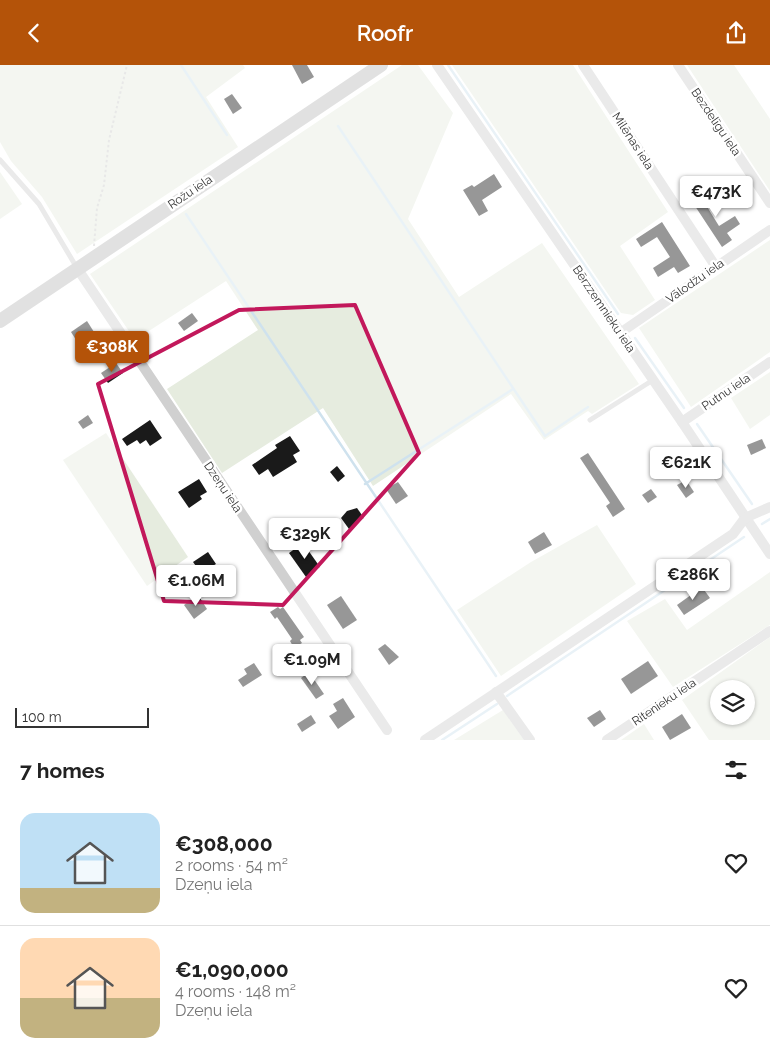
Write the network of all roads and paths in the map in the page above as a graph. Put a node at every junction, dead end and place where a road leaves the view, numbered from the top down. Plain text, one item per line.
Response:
1 (127, 65) edge
2 (381, 65) edge
3 (437, 65) edge
4 (583, 65) edge
5 (678, 65) edge
6 (0, 160) edge
7 (770, 203) edge
8 (770, 230) edge
9 (95, 256) junction
10 (716, 267) junction
11 (77, 268) junction
12 (0, 321) edge
13 (620, 333) junction
14 (770, 362) edge
15 (653, 380) junction
16 (590, 421) dead end
17 (682, 422) junction
18 (770, 507) edge
19 (745, 518) junction
20 (770, 554) edge
21 (770, 631) edge
22 (496, 692) junction
23 (386, 730) dead end
24 (425, 740) edge
25 (530, 740) edge
26 (607, 740) edge

1 - 9 path
2 - 9 street, Rožu iela
3 - 13 street, Bērzzemnieku iela
4 - 10 street, Milēnas iela
5 - 7 street, Bezdelīgu iela
6 - 11 lane
8 - 10 street, Vālodžu iela
9 - 11 street, Rožu iela
10 - 13 street, Vālodžu iela
11 - 12 street, Rožu iela
11 - 23 street, Dzeņu iela
13 - 15 street, Bērzzemnieku iela
14 - 17 street, Putnu iela
15 - 16 lane
15 - 17 street, Bērzzemnieku iela
17 - 19 street, Bērzzemnieku iela
18 - 19 street
19 - 20 street, Bērzzemnieku iela
19 - 22 street
21 - 26 street, Ritenieku iela
22 - 24 street
22 - 25 street

